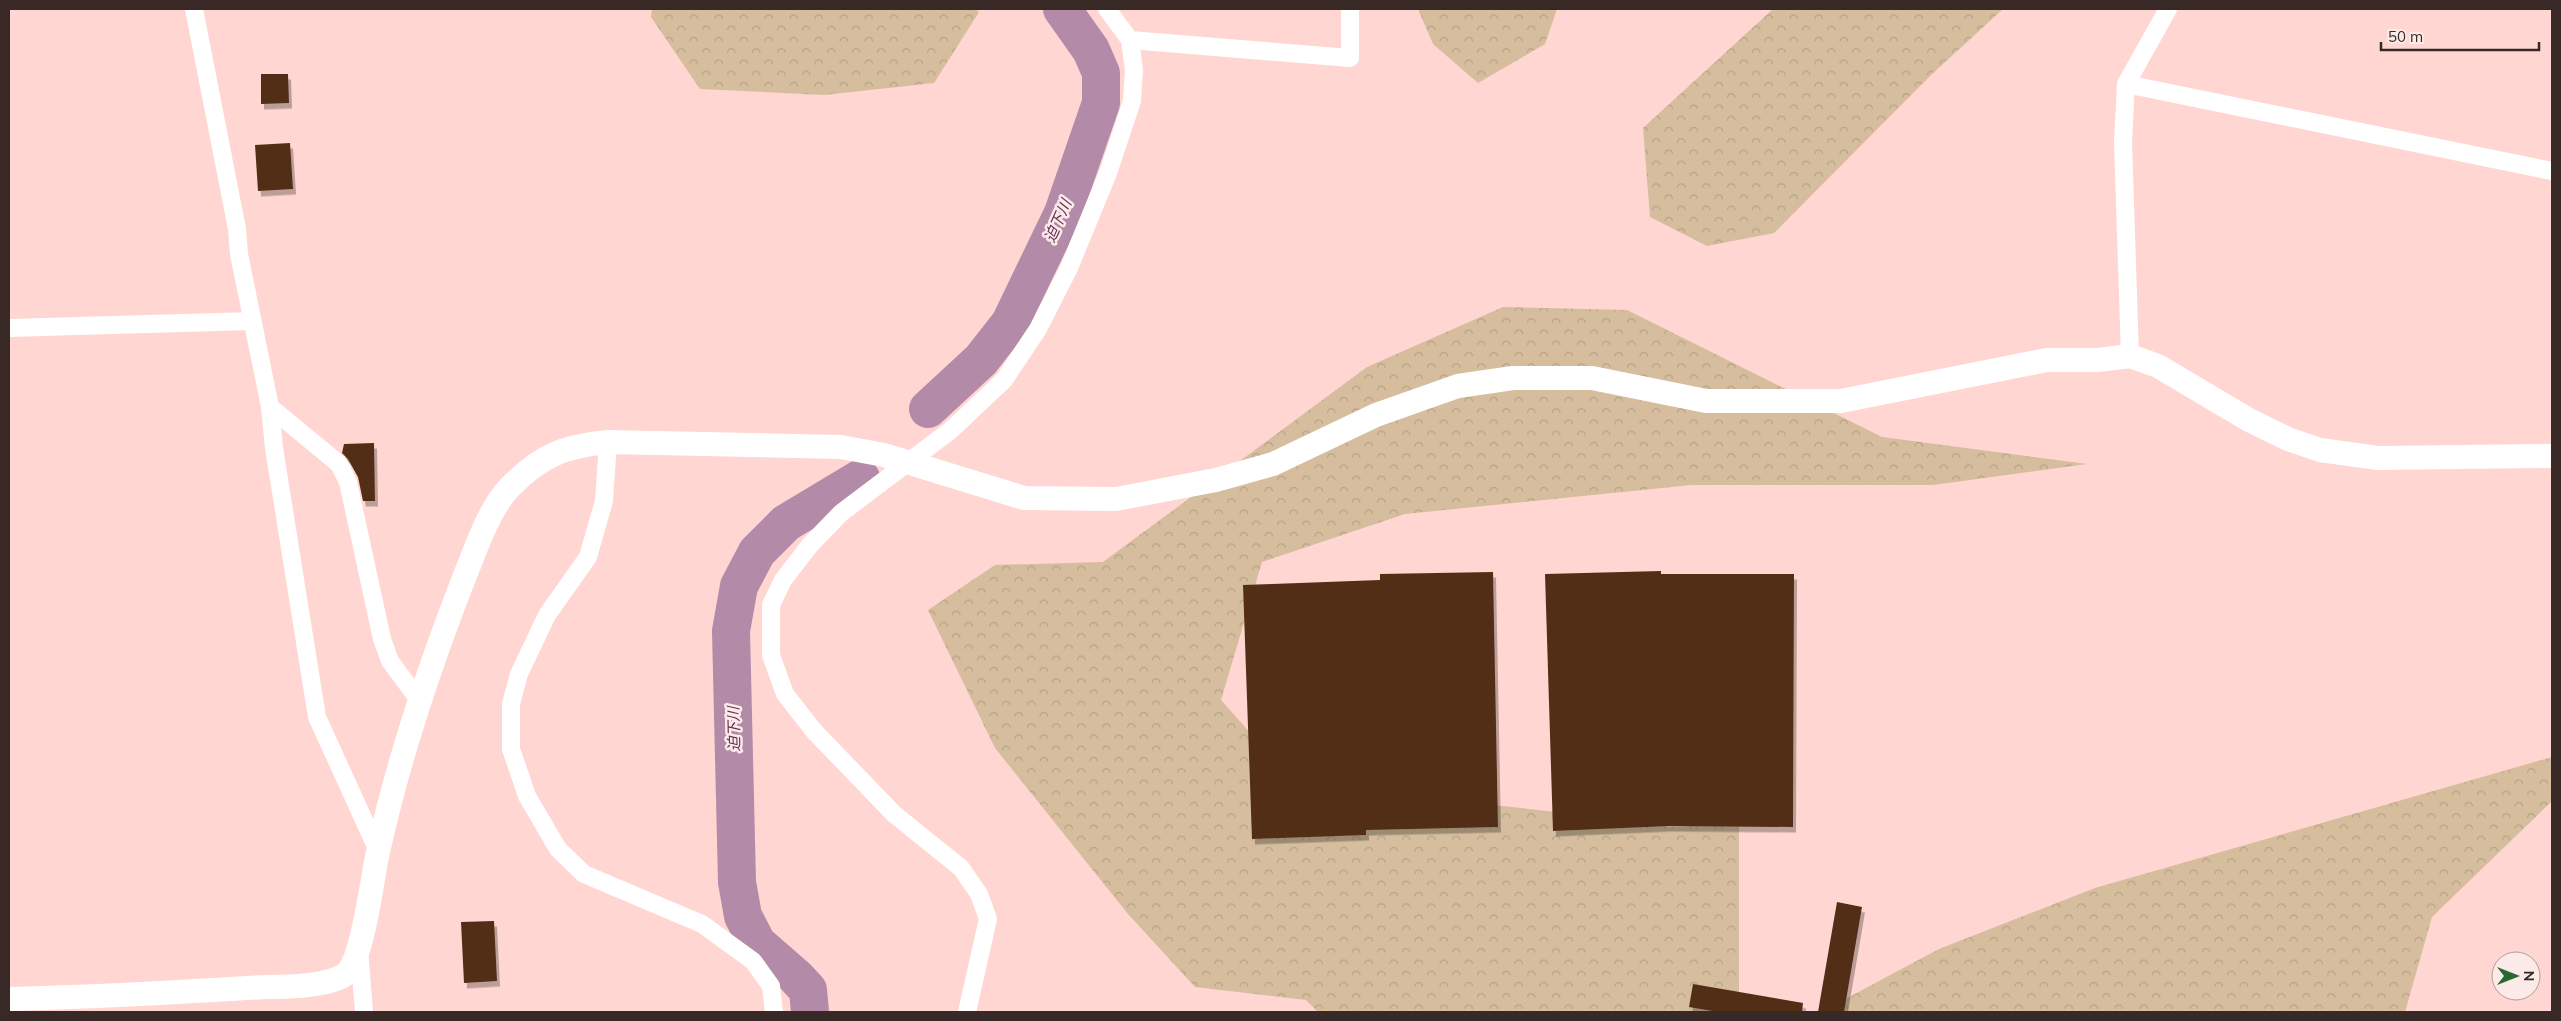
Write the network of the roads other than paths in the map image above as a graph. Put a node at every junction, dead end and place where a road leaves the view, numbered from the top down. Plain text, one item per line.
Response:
1 (194, 9) edge
2 (1107, 9) edge
3 (1350, 9) edge
4 (2168, 9) edge
5 (1130, 40) junction
6 (2126, 84) junction
7 (2552, 171) edge
8 (252, 321) junction
9 (9, 328) edge
10 (2130, 356) junction
11 (270, 407) junction
12 (608, 442) junction
13 (2552, 456) edge
14 (909, 463) junction
15 (419, 700) junction
16 (378, 851) junction
17 (359, 948) junction
18 (9, 999) edge
19 (364, 1012) edge
20 (774, 1012) edge
21 (966, 1012) edge

1 - 8 street
2 - 5 street
3 - 5 street
4 - 6 street
5 - 14 street
6 - 7 street
6 - 10 street
8 - 9 street
8 - 11 street
10 - 13 street
10 - 14 street
11 - 15 street
11 - 16 street
12 - 14 street
12 - 15 street
12 - 20 street
14 - 21 street
15 - 16 street
16 - 17 street
17 - 18 street
17 - 19 street

